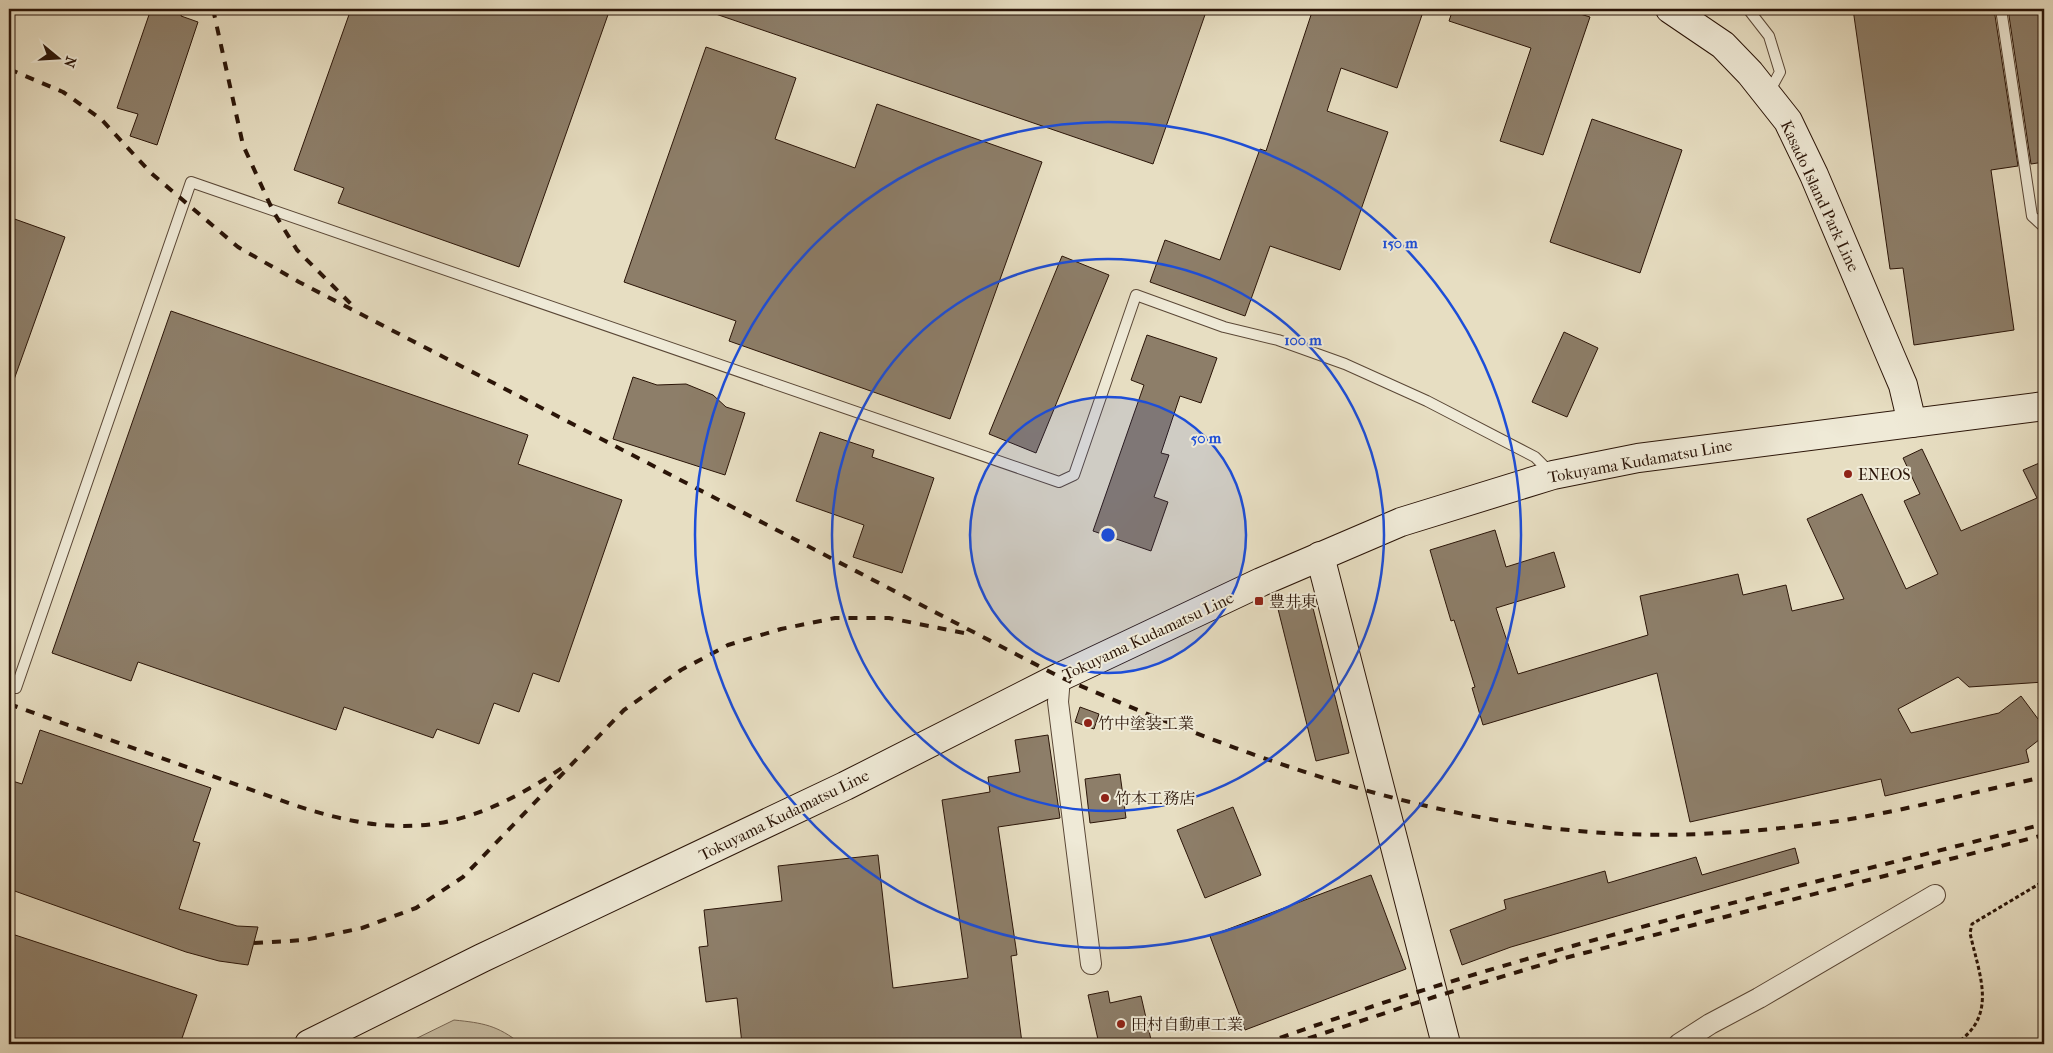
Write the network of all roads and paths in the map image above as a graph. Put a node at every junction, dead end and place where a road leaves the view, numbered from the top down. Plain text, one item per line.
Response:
1 (1670, 9) edge
2 (1748, 9) edge
3 (2001, 9) edge
4 (1767, 95) junction
5 (2044, 227) edge
6 (2044, 406) edge
7 (1912, 423) junction
8 (1553, 475) junction
9 (1320, 556) junction
10 (1060, 677) junction
11 (16, 688) dead end
12 (2044, 881) edge
13 (1936, 894) dead end
14 (1091, 964) dead end
15 (308, 1044) edge
16 (1446, 1044) edge
17 (1679, 1044) edge
18 (1955, 1044) edge

1 - 4 main road, Kasado Island Park Line
2 - 4 lane
3 - 5 lane
4 - 7 main road, Kasado Island Park Line
6 - 7 main road, Tokuyama Kudamatsu Line
7 - 8 main road, Tokuyama Kudamatsu Line
8 - 9 main road, Tokuyama Kudamatsu Line
8 - 11 lane
9 - 10 main road, Tokuyama Kudamatsu Line
9 - 16 main road
10 - 14 street
10 - 15 main road, Tokuyama Kudamatsu Line
12 - 18 path
13 - 17 street

